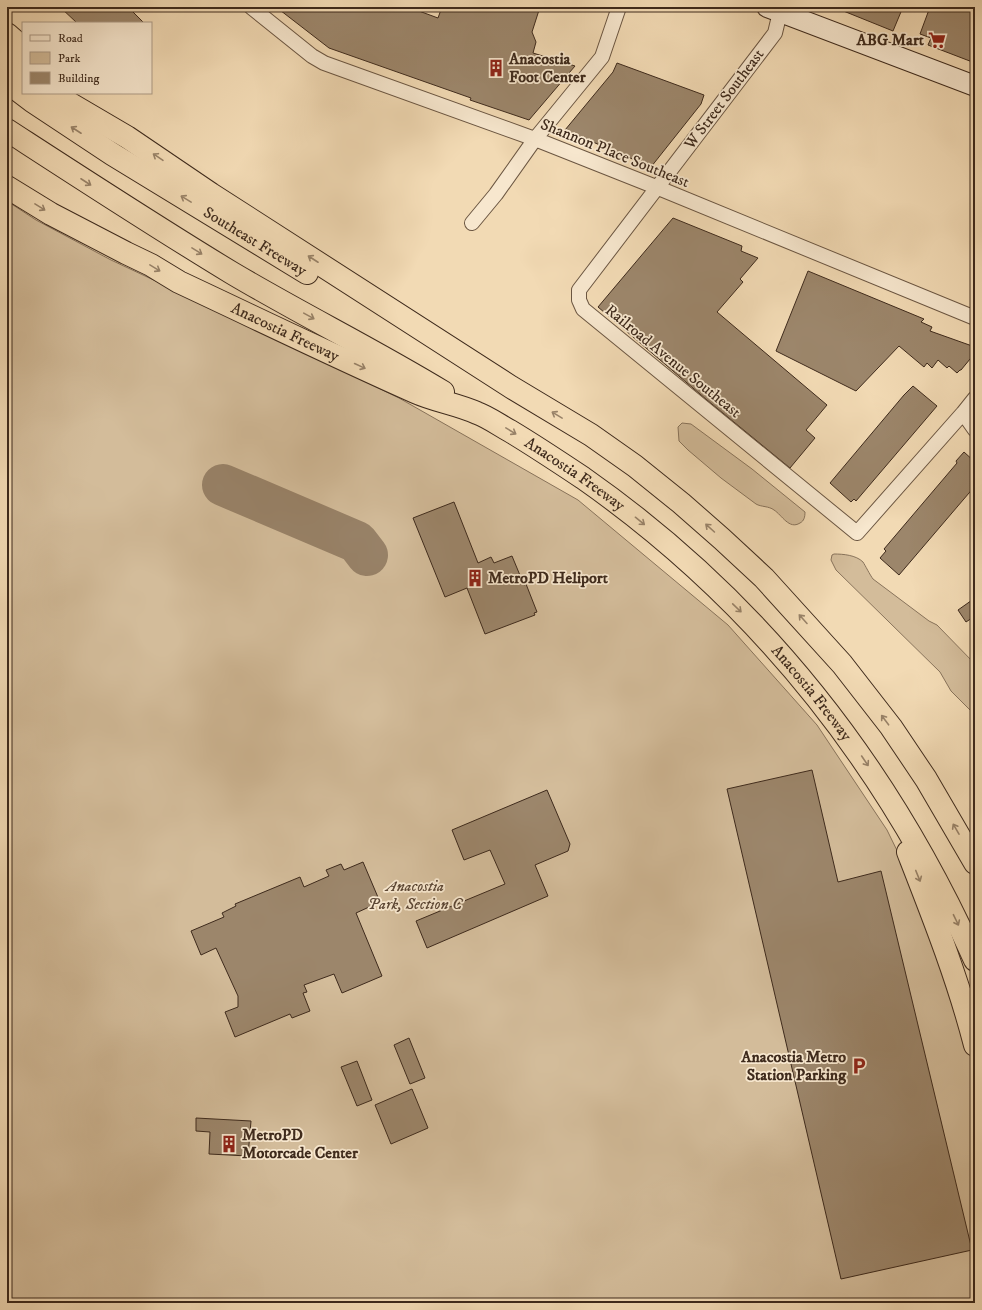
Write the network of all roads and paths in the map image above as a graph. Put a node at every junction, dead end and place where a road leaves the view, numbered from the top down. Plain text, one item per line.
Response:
1 (251, 7) edge
2 (619, 7) edge
3 (776, 9) edge
4 (7, 34) edge
5 (22, 47) edge
6 (7, 59) edge
7 (22, 70) edge
8 (7, 82) edge
9 (975, 86) edge
10 (54, 94) edge
11 (77, 94) edge
12 (7, 130) edge
13 (127, 137) junction
14 (535, 139) junction
15 (7, 186) edge
16 (656, 187) junction
17 (472, 223) dead end
18 (975, 318) edge
19 (511, 386) junction
20 (975, 398) edge
21 (477, 412) junction
22 (963, 413) junction
23 (975, 430) edge
24 (883, 788) junction
25 (975, 863) edge
26 (975, 960) edge
27 (975, 1045) edge

1 - 14 street, Shannon Place Southeast
2 - 14 street
3 - 9 main road
3 - 16 street, W Street Southeast
4 - 5 highway
6 - 7 highway
19 -> 8 highway, Southeast Freeway
10 - 13 highway
11 - 13 highway
12 -> 21 highway
19 -> 13 highway
14 - 16 street, Shannon Place Southeast
14 - 17 street
15 -> 21 highway, Anacostia Freeway
16 - 18 street, Shannon Place Southeast
16 - 22 street, Railroad Avenue Southeast
25 -> 19 highway
20 - 22 street
21 -> 24 highway, Anacostia Freeway
22 - 23 street
24 -> 26 highway, Anacostia Freeway
24 -> 27 highway

